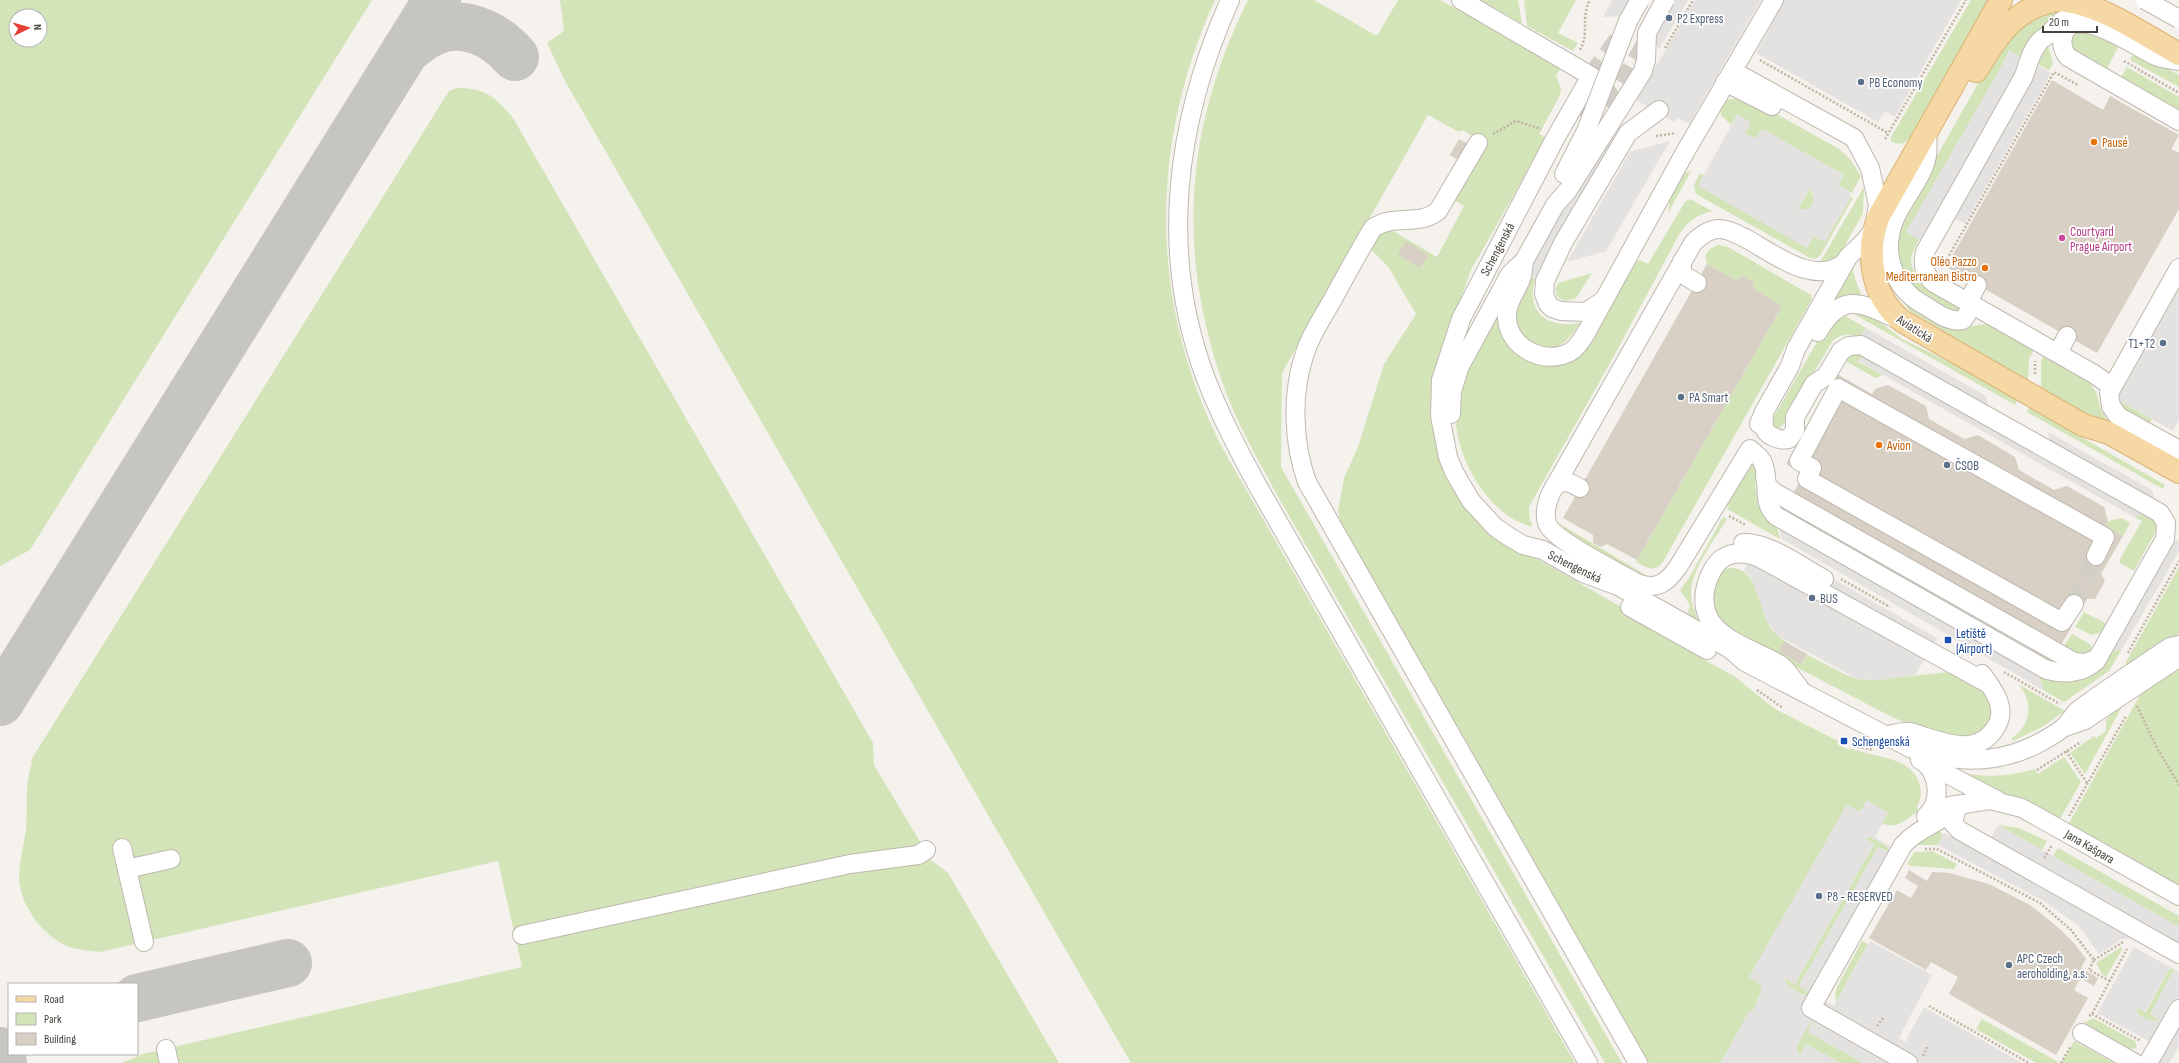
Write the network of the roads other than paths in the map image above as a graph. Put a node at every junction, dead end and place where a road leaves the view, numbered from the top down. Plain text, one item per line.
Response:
1 (1230, 0) edge
2 (1461, 0) edge
3 (1640, 0) edge
4 (1774, 0) edge
5 (2001, 0) edge
6 (2060, 0) edge
7 (2145, 0) edge
8 (1659, 2) edge
9 (2097, 12) edge
10 (2179, 19) edge
11 (2179, 54) edge
12 (2179, 61) edge
13 (1738, 68) junction
14 (1941, 104) junction
15 (1659, 110) dead end
16 (1581, 117) tunnel mouth
17 (2179, 121) edge
18 (1927, 129) junction
19 (1478, 143) road end
20 (1865, 157) junction
21 (1543, 164) junction
22 (1555, 205) junction
23 (1874, 228) junction
24 (1524, 261) junction
25 (1682, 261) junction
26 (1845, 262) junction
27 (2179, 268) edge
28 (1697, 283) dead end
29 (1977, 285) dead end
30 (1604, 300) junction
31 (1970, 304) junction
32 (1902, 321) junction
33 (2067, 336) dead end
34 (2058, 353) junction
35 (1790, 366) junction
36 (2111, 386) junction
37 (1764, 412) junction
38 (2083, 425) junction
39 (2136, 426) junction
40 (1750, 449) junction
41 (2179, 450) edge
42 (2179, 454) edge
43 (2179, 472) edge
44 (1765, 476) junction
45 (1554, 487) junction
46 (1580, 488) dead end
47 (2179, 488) edge
48 (1542, 550) junction
49 (1935, 552) junction
50 (2096, 556) tunnel mouth
51 (1922, 576) junction
52 (2074, 604) tunnel mouth
53 (2179, 645) edge
54 (2179, 655) edge
55 (2098, 657) junction
56 (1803, 692) junction
57 (2065, 726) junction
58 (1886, 736) junction
59 (1923, 761) junction
60 (1999, 802) junction
61 (1959, 808) junction
62 (1926, 816) junction
63 (1903, 845) junction
64 (122, 848) dead end
65 (926, 850) dead end
66 (171, 859) dead end
67 (127, 869) junction
68 (2179, 896) edge
69 (522, 935) dead end
70 (144, 942) dead end
71 (2179, 954) edge
72 (2179, 1009) edge
73 (2079, 1032) road end
74 (1588, 1063) edge
75 (1638, 1063) edge
76 (1908, 1063) edge
77 (2135, 1063) edge
78 (2148, 1063) edge

1 - 74 street
2 - 21 street, Schengenská
3 - 22 street, bridge
4 - 13 street
5 - 14 main road
6 - 9 main road, Aviatická
6 - 14 main road, Aviatická
7 - 10 street, bridge
8 - 22 street, bridge
9 - 11 main road, Aviatická
9 - 12 street
9 - 17 street
9 - 31 street
13 - 20 street
13 - 20 street
13 - 30 street
14 - 18 main road, Aviatická
15 - 30 street
16 - 21 street
18 - 23 main road, Aviatická
18 - 31 street
19 - 75 street
20 - 23 street
21 - 48 street, Schengenská
22 - 24 street
23 - 26 street
23 - 32 main road, Aviatická
24 - 30 street
24 - 48 street
25 - 26 street
25 - 28 street
25 - 45 street
26 - 35 street
27 - 36 street
29 - 31 street
31 - 34 street
32 - 35 street
32 - 38 main road, Aviatická
33 - 34 street
34 - 36 street
35 - 37 street
36 - 39 street
37 - 40 street
37 - 55 street
38 - 43 main road, Aviatická
38 - 47 main road
39 - 41 street
39 - 42 street
40 - 44 street
40 - 45 street
44 - 51 street
44 - 55 street
45 - 46 street
48 - 56 street, Schengenská
49 - 50 street
49 - 51 street
49 - 52 street
51 - 55 street
53 - 57 street, Schengenská
54 - 57 street
56 - 58 street, Schengenská
56 - 58 street
57 - 58 street, Schengenská
58 - 59 street
59 - 60 street
59 - 62 street
60 - 61 street
60 - 68 street, Jana Kašpara
61 - 62 street
61 - 63 street
61 - 71 street
62 - 63 street
63 - 76 street
64 - 67 street
65 - 69 street
66 - 67 street
67 - 70 street
72 - 78 street
73 - 77 street

